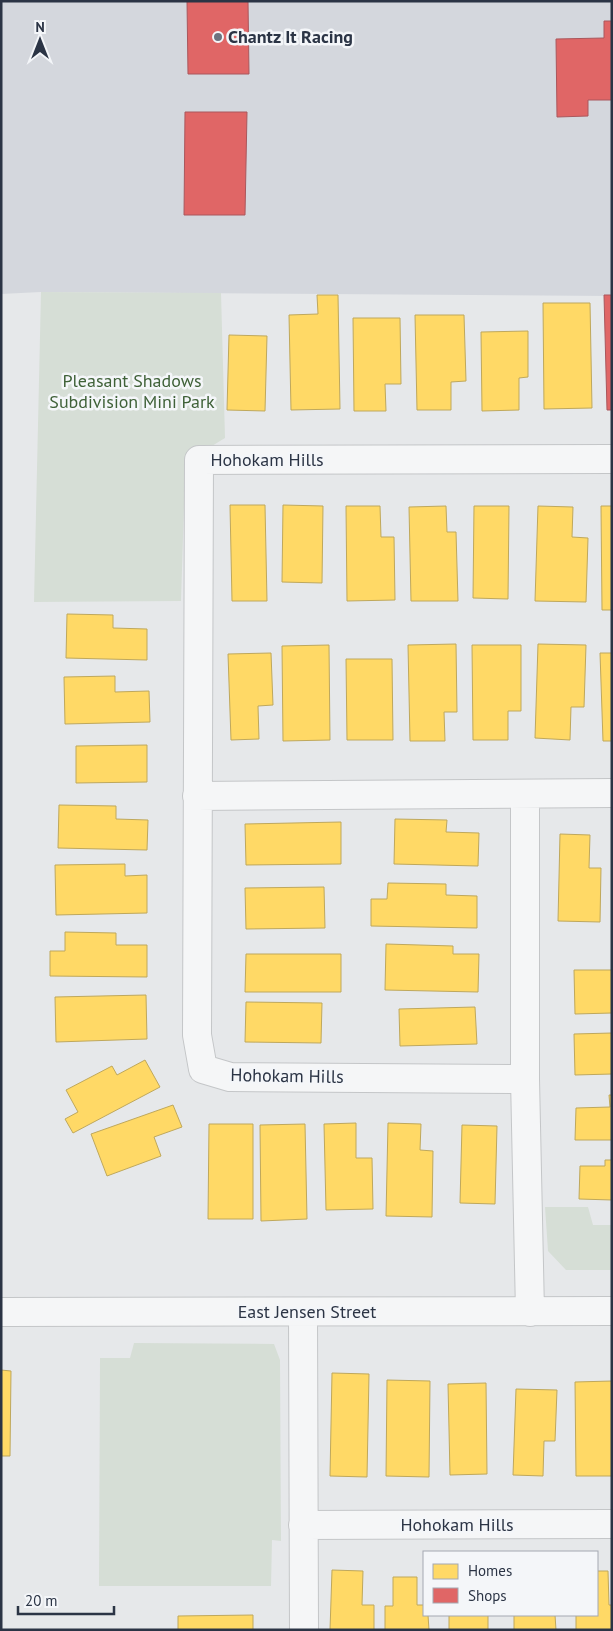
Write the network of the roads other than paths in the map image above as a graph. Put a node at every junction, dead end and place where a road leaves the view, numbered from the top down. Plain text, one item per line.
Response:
1 (612, 459) edge
2 (612, 793) edge
3 (525, 794) junction
4 (197, 796) junction
5 (525, 1079) junction
6 (612, 1311) edge
7 (1, 1312) edge
8 (303, 1312) junction
9 (530, 1312) junction
10 (612, 1524) edge
11 (303, 1525) junction
12 (304, 1630) edge

1 - 4 street, Hohokam Hills
2 - 3 street
3 - 4 street
3 - 5 street
4 - 5 street, Hohokam Hills
5 - 9 street
6 - 9 street, East Jensen Street
7 - 8 street, East Jensen Street
8 - 9 street, East Jensen Street
8 - 11 street
10 - 11 street, Hohokam Hills
11 - 12 street

